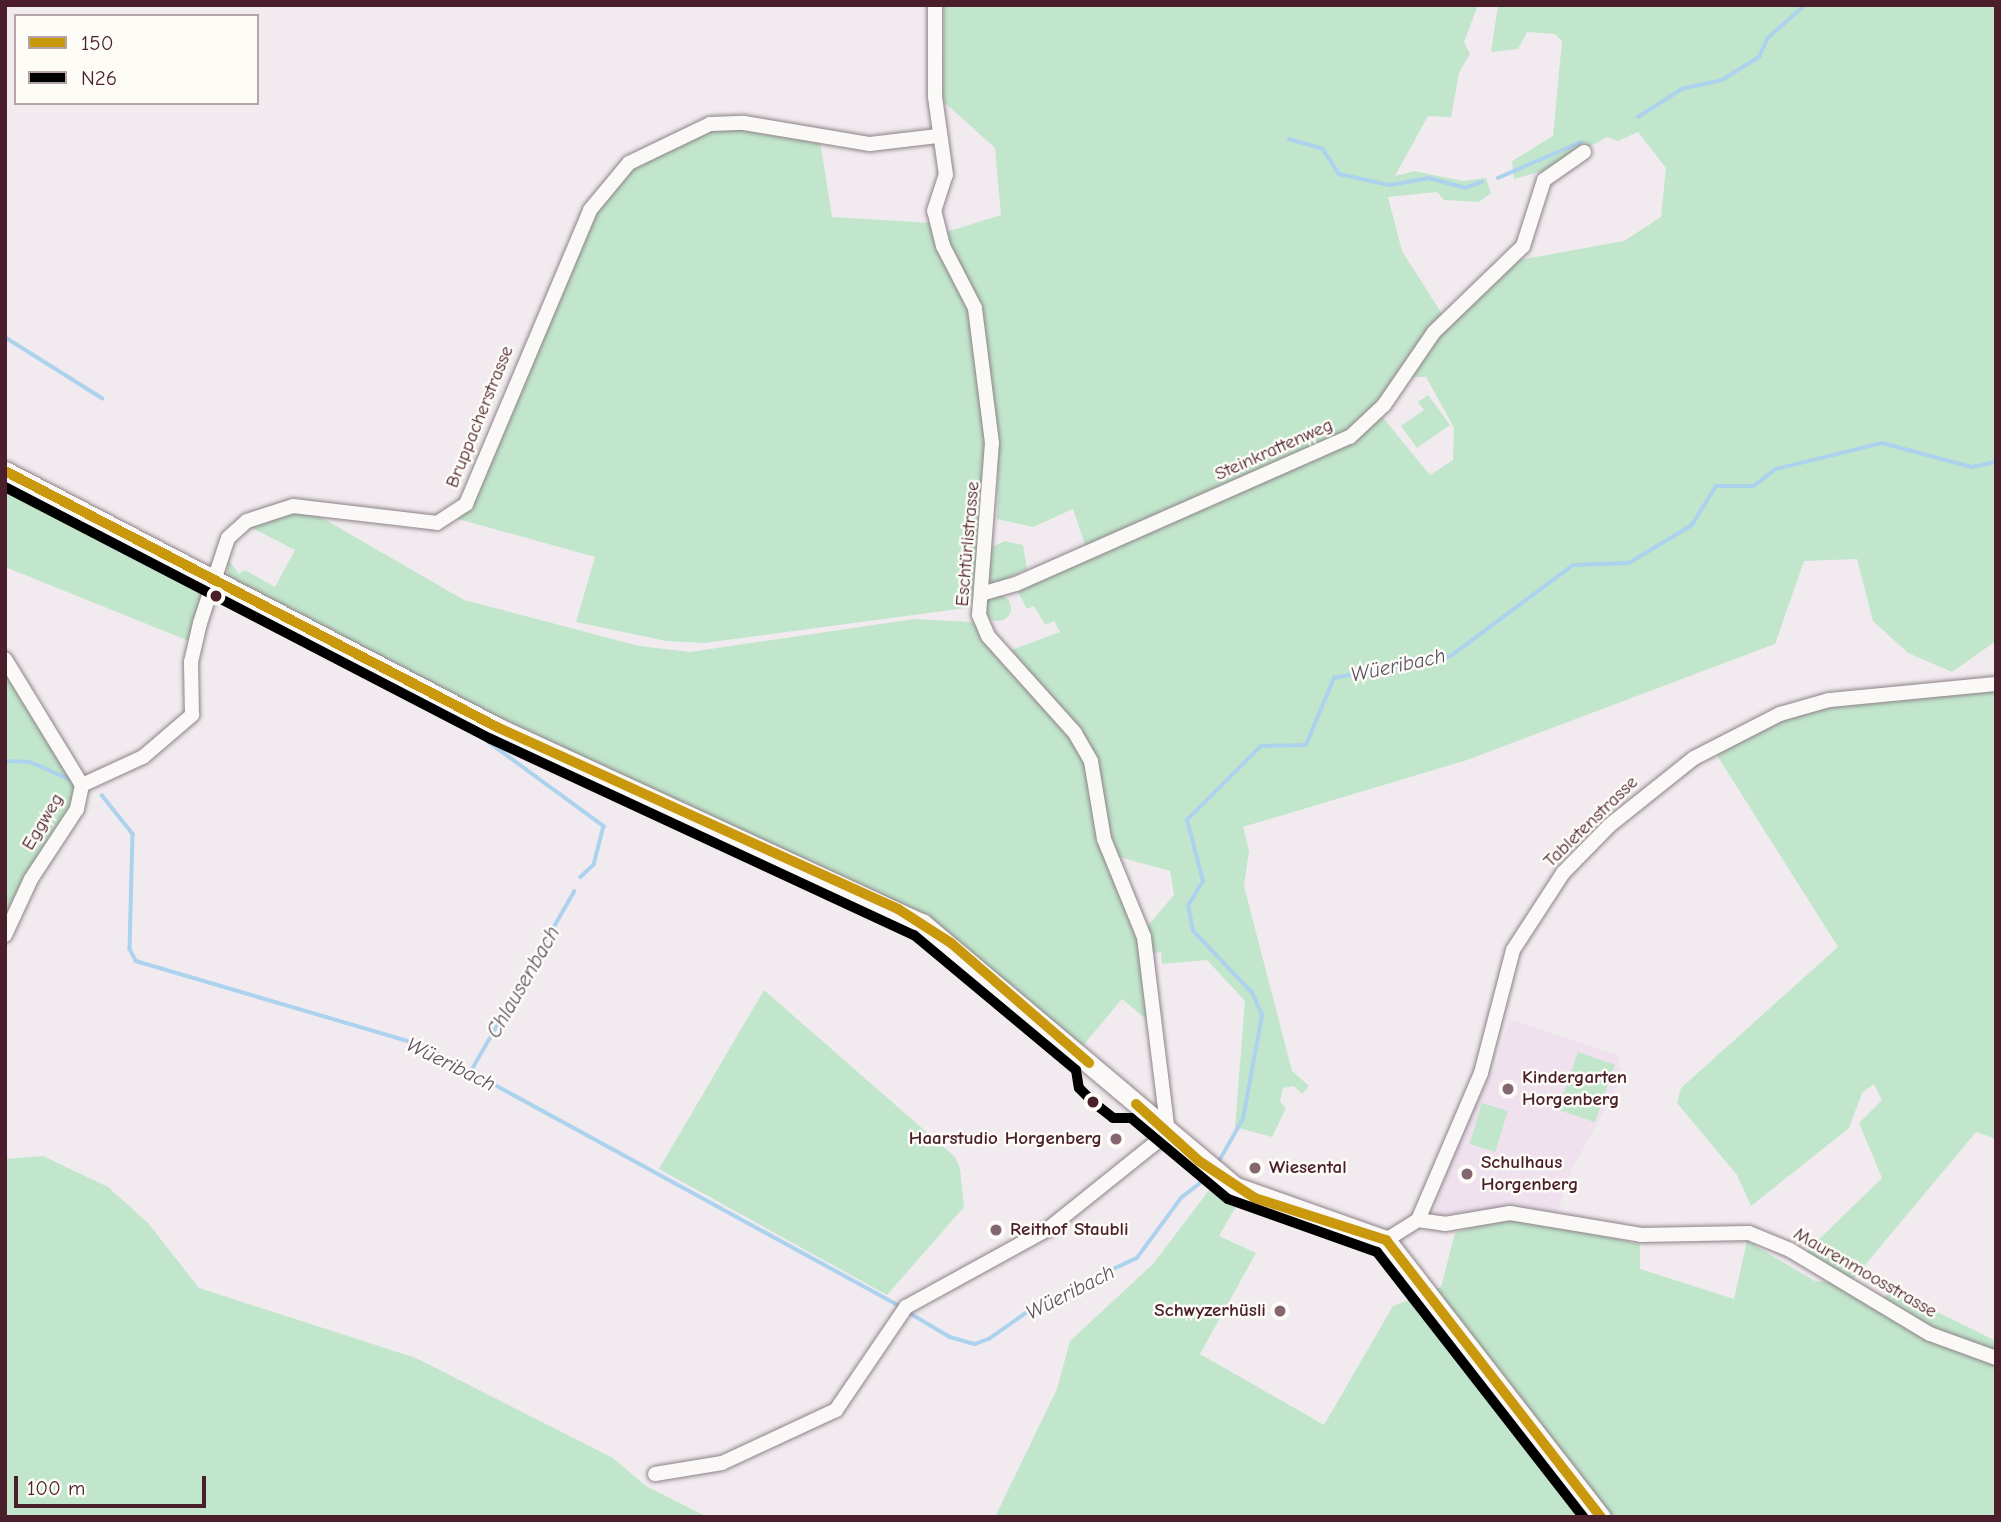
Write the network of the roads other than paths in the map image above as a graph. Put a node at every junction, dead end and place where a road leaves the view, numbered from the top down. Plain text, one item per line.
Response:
1 (935, 5) edge
2 (938, 136) junction
3 (1584, 152) dead end
4 (5, 471) edge
5 (214, 581) junction
6 (981, 594) junction
7 (5, 659) edge
8 (1996, 684) edge
9 (82, 785) junction
10 (5, 935) edge
11 (1168, 1133) junction
12 (1418, 1220) junction
13 (1386, 1240) junction
14 (1996, 1358) edge
15 (655, 1474) dead end
16 (1601, 1517) edge

1 - 2 street, Eschtürlistrasse
2 - 5 street, Bruppacherstrasse
2 - 6 street, Eschtürlistrasse
3 - 6 street, Steinkrattenweg
4 - 5 street
5 - 9 street, Bruppacherstrasse
5 - 11 street
6 - 11 street, Eschtürlistrasse
7 - 9 street, Eggweg
8 - 12 street, Tabletenstrasse
9 - 10 street, Eggweg
11 - 13 street
11 - 15 street
12 - 13 street
12 - 14 street, Maurenmoosstrasse
13 - 16 street

